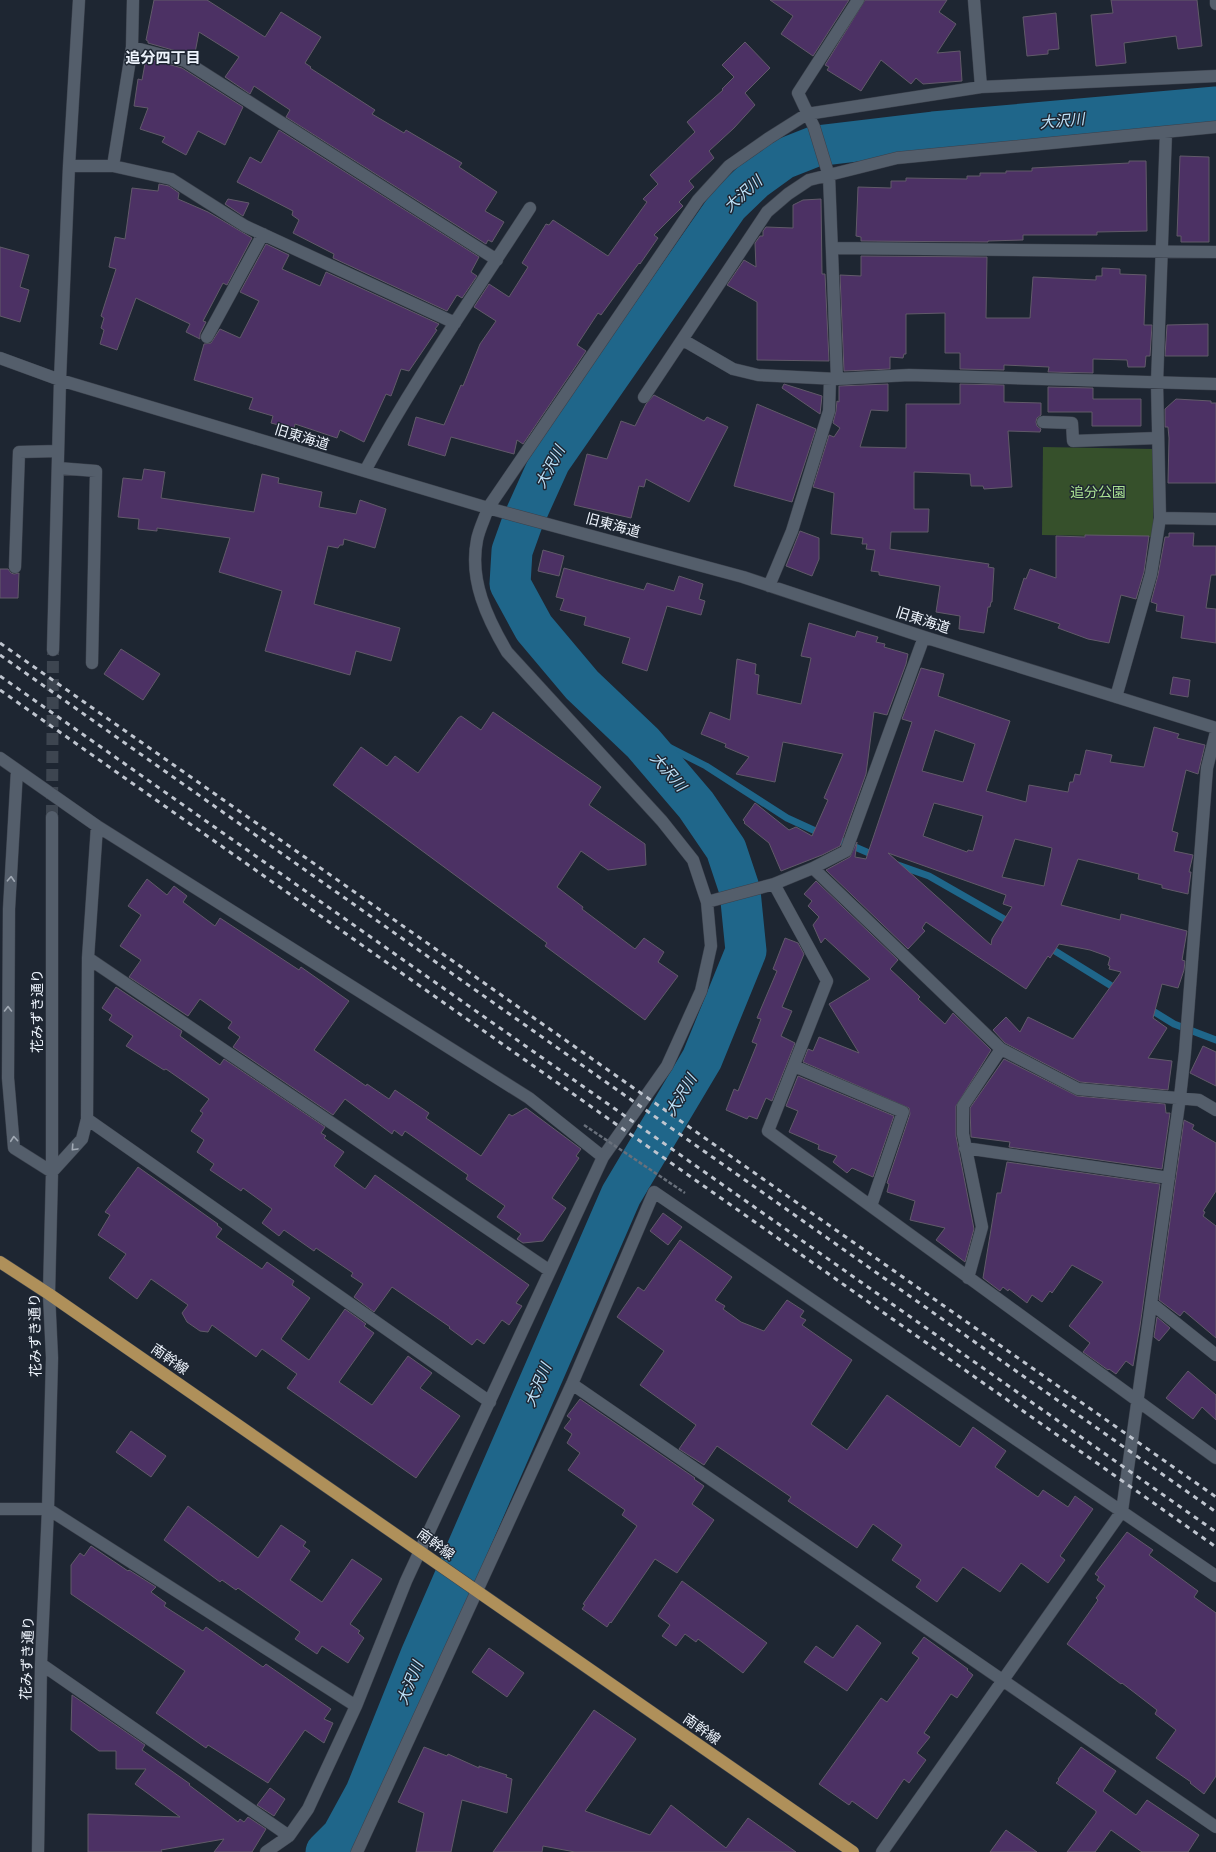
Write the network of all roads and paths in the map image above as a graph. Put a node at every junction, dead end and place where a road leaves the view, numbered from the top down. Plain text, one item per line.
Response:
1 (79, 0) edge
2 (133, 0) edge
3 (858, 0) edge
4 (974, 0) edge
5 (1216, 0) edge
6 (1216, 4) edge
7 (132, 47) junction
8 (1216, 76) edge
9 (981, 87) junction
10 (807, 114) junction
11 (1216, 127) edge
12 (1166, 132) junction
13 (69, 166) junction
14 (113, 166) junction
15 (829, 176) junction
16 (530, 208) dead end
17 (263, 234) junction
18 (833, 248) junction
19 (1161, 251) junction
20 (1216, 252) edge
21 (497, 260) junction
22 (455, 323) junction
23 (207, 337) dead end
24 (683, 340) junction
25 (0, 358) edge
26 (834, 379) junction
27 (60, 380) junction
28 (1157, 383) junction
29 (1216, 384) edge
30 (644, 397) dead end
31 (1043, 422) dead end
32 (1158, 438) junction
33 (58, 451) junction
34 (58, 468) junction
35 (365, 471) junction
36 (488, 508) junction
37 (1160, 518) junction
38 (1216, 519) edge
39 (16, 567) dead end
40 (769, 586) junction
41 (924, 636) junction
42 (54, 650) tunnel mouth
43 (92, 663) dead end
44 (1116, 696) junction
45 (1216, 728) edge
46 (1216, 732) edge
47 (0, 758) edge
48 (17, 770) junction
49 (52, 817) tunnel mouth
50 (97, 826) junction
51 (813, 868) junction
52 (774, 884) junction
53 (707, 902) junction
54 (5, 906) edge
55 (88, 958) junction
56 (1000, 1048) junction
57 (794, 1066) junction
58 (4, 1075) edge
59 (1180, 1097) junction
60 (1216, 1110) edge
61 (87, 1119) junction
62 (584, 1125) dead end
63 (965, 1148) junction
64 (603, 1157) junction
65 (52, 1172) junction
66 (1169, 1178) junction
67 (684, 1193) dead end
68 (871, 1206) junction
69 (0, 1262) edge
70 (550, 1271) junction
71 (968, 1278) junction
72 (49, 1294) junction
73 (1151, 1303) junction
74 (1216, 1355) edge
75 (572, 1384) junction
76 (490, 1402) junction
77 (1138, 1402) junction
78 (1216, 1458) edge
79 (0, 1509) edge
80 (48, 1509) junction
81 (1122, 1511) junction
82 (424, 1554) junction
83 (1216, 1576) edge
84 (472, 1588) junction
85 (41, 1664) junction
86 (1004, 1680) junction
87 (356, 1706) junction
88 (1216, 1827) edge
89 (289, 1836) junction
90 (38, 1852) edge
91 (266, 1852) edge
92 (357, 1852) edge
93 (853, 1852) edge
94 (882, 1852) edge

1 - 13 street
2 - 7 street
3 - 10 street
4 - 9 street
5 - 6 street
7 - 14 street
7 - 21 street
8 - 9 street
9 - 10 street
10 - 15 street
10 - 36 street
11 - 12 street
12 - 15 street
12 - 19 street
13 - 14 street
13 - 27 street
14 - 17 street
15 - 18 street
15 - 24 street
16 - 21 street
17 - 22 street
17 - 23 street
18 - 19 street
18 - 26 street
19 - 20 street
19 - 28 street
21 - 22 street
22 - 35 street
24 - 26 street
24 - 30 street
25 - 27 street, 旧東海道
26 - 28 street
26 - 40 street
27 - 33 street
27 - 35 street, 旧東海道
28 - 29 street
28 - 32 street
31 - 32 street
32 - 37 street
33 - 34 street
33 - 39 street
34 - 42 street
34 - 43 street
35 - 36 street, 旧東海道
36 - 40 street, 旧東海道
36 - 53 street
37 - 38 street
37 - 44 street
40 - 41 street, 旧東海道
41 - 44 street, 旧東海道
41 - 51 street
44 - 45 street, 旧東海道
46 - 59 street
47 - 48 street
48 - 50 street
54 -> 48 street
49 - 65 street, 花みずき通り
50 - 55 street
50 - 64 street
51 - 52 street
51 - 56 street
52 - 53 street
52 - 57 street
53 - 64 street
58 -> 54 street
55 - 61 street
55 - 70 street
56 - 59 street
56 - 63 street
57 - 68 street
57 - 68 street
65 -> 58 street
59 - 60 street
59 - 66 street
61 -> 65 street
61 - 76 street
62 - 67 path, bridge
63 - 66 street
63 - 71 street
64 - 70 street
65 - 72 street, 花みずき通り
66 - 73 street
68 - 71 street
69 - 72 main road, 南幹線
70 - 76 street
71 - 77 street
72 - 80 street, 花みずき通り
72 - 82 main road, 南幹線
73 - 74 street
73 - 77 street
75 - 81 street
75 - 84 street
75 - 86 street
76 - 82 street
77 - 78 street
77 - 81 street
79 - 80 street
80 - 85 street, 花みずき通り
80 - 87 street
81 - 83 street
81 - 86 street
82 - 84 main road, 南幹線
82 - 87 street
84 - 92 street
84 - 93 main road, 南幹線
85 - 89 street
85 - 90 street, 花みずき通り
86 - 88 street
86 - 94 street
87 - 89 street
89 - 91 street

